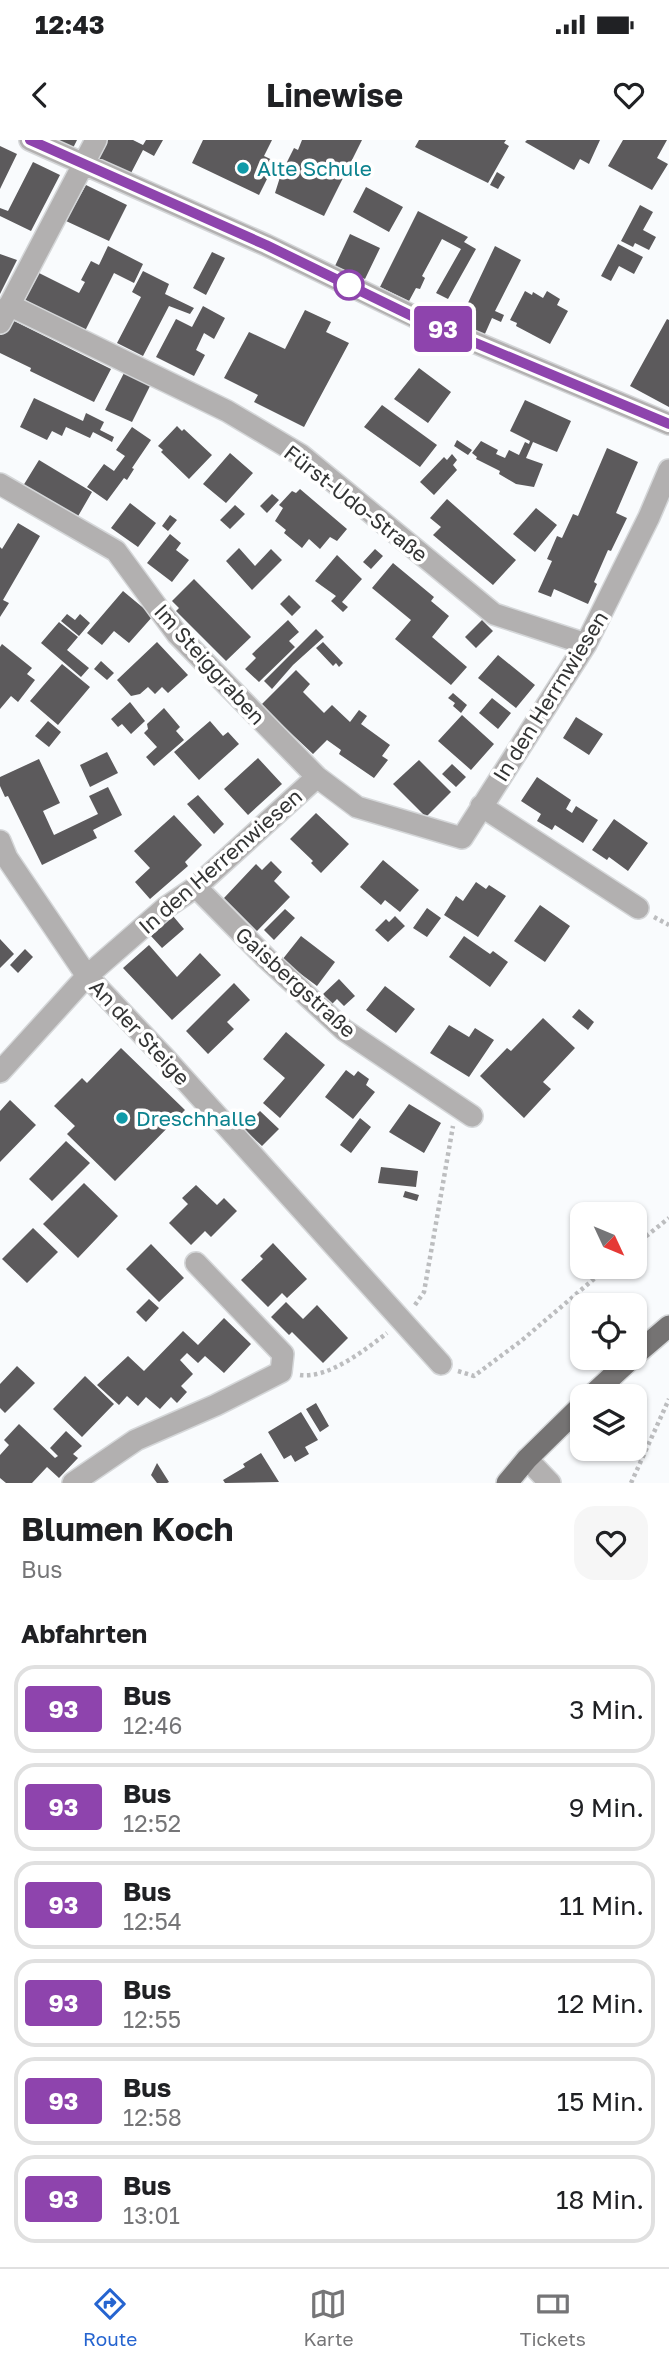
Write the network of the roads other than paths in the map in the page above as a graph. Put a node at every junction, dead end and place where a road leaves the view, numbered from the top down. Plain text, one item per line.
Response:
1 (30, 140) edge
2 (96, 140) edge
3 (84, 162) junction
4 (5, 314) edge
5 (669, 424) edge
6 (669, 470) edge
7 (0, 484) edge
8 (586, 644) junction
9 (317, 777) junction
10 (481, 806) junction
11 (0, 841) edge
12 (196, 887) junction
13 (638, 908) dead end
14 (87, 976) junction
15 (0, 1072) edge
16 (464, 1110) road end
17 (196, 1263) dead end
18 (669, 1326) edge
19 (647, 1345) edge
20 (441, 1364) road end
21 (620, 1370) edge
22 (604, 1384) edge
23 (570, 1417) edge
24 (527, 1460) junction
25 (73, 1483) edge
26 (507, 1483) edge
27 (550, 1483) edge

1 - 3 street
2 - 3 street
3 - 4 street
3 - 5 street
4 - 8 street, Fürst-Udo-Straße
6 - 8 street, In den Herrnwiesen
7 - 9 street, Im Steiggraben
8 - 10 street, In den Herrnwiesen
9 - 10 street, In den Herrenwiesen
9 - 12 street, In den Herrenwiesen
10 - 13 street
11 - 14 street, An der Steige
12 - 14 street, In den Herrenwiesen
12 - 16 street, Gaisbergstraße
14 - 15 street, In den Herrenwiesen
14 - 20 street, An der Steige
17 - 25 street
18 - 19 main road
21 - 22 main road
23 - 24 main road
24 - 26 main road
24 - 27 street

